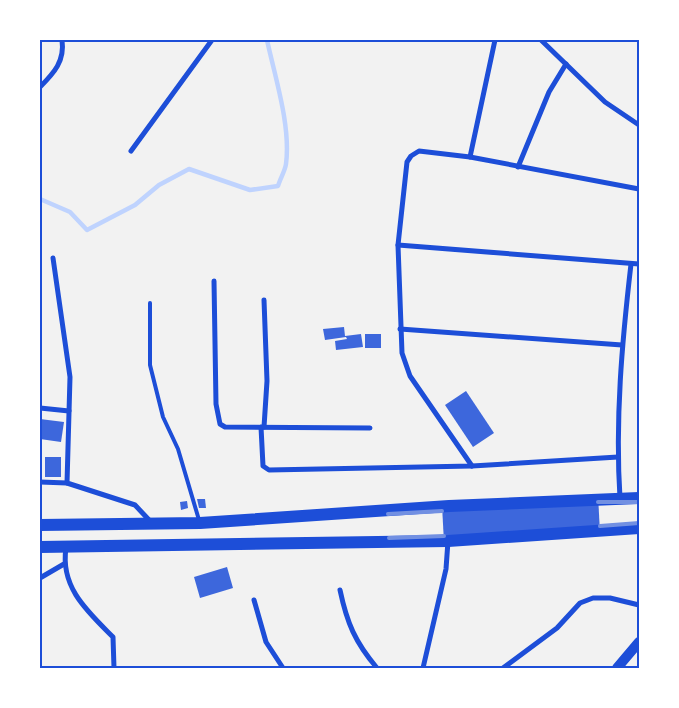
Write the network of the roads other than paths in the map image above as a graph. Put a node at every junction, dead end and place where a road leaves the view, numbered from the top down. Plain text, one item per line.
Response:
1 (62, 40) edge
2 (212, 40) edge
3 (495, 40) edge
4 (541, 40) edge
5 (566, 64) junction
6 (40, 87) edge
7 (639, 125) edge
8 (131, 151) dead end
9 (470, 157) junction
10 (518, 167) junction
11 (639, 189) edge
12 (398, 244) junction
13 (53, 258) dead end
14 (631, 264) junction
15 (639, 264) edge
16 (214, 281) dead end
17 (264, 300) dead end
18 (150, 303) dead end
19 (400, 329) junction
20 (622, 345) junction
21 (40, 408) edge
22 (69, 411) junction
23 (263, 427) junction
24 (370, 428) dead end
25 (618, 457) junction
26 (472, 466) junction
27 (40, 482) edge
28 (67, 483) junction
29 (620, 498) junction
30 (639, 498) edge
31 (200, 523) junction
32 (152, 524) junction
33 (40, 525) edge
34 (639, 528) edge
35 (448, 541) junction
36 (40, 547) edge
37 (66, 547) junction
38 (64, 564) junction
39 (40, 578) edge
40 (340, 590) dead end
41 (254, 600) dead end
42 (639, 605) edge
43 (639, 642) edge
44 (114, 668) edge
45 (283, 668) edge
46 (377, 668) edge
47 (423, 668) edge
48 (503, 668) edge
49 (617, 668) edge

1 - 6 street
2 - 8 street
3 - 9 street
4 - 5 street
5 - 7 street
5 - 10 street
9 - 10 street
9 - 12 street
10 - 11 street
12 - 14 street
12 - 19 street
13 - 22 street
14 - 15 street
14 - 20 street
16 - 23 street
17 - 23 street
18 - 31 lane
19 - 20 street
19 - 26 street
20 - 25 street
21 - 22 street
22 - 28 street
23 - 24 street
23 - 26 street
25 - 26 street
25 - 29 street
27 - 28 street
28 - 32 street
29 - 30 main road
29 - 31 main road
31 - 32 main road
32 - 33 main road
34 - 35 main road
35 - 37 main road
35 - 47 street
36 - 37 main road
37 - 38 street
38 - 39 street
38 - 44 street
40 - 46 street
41 - 45 street
42 - 48 street
43 - 49 main road

